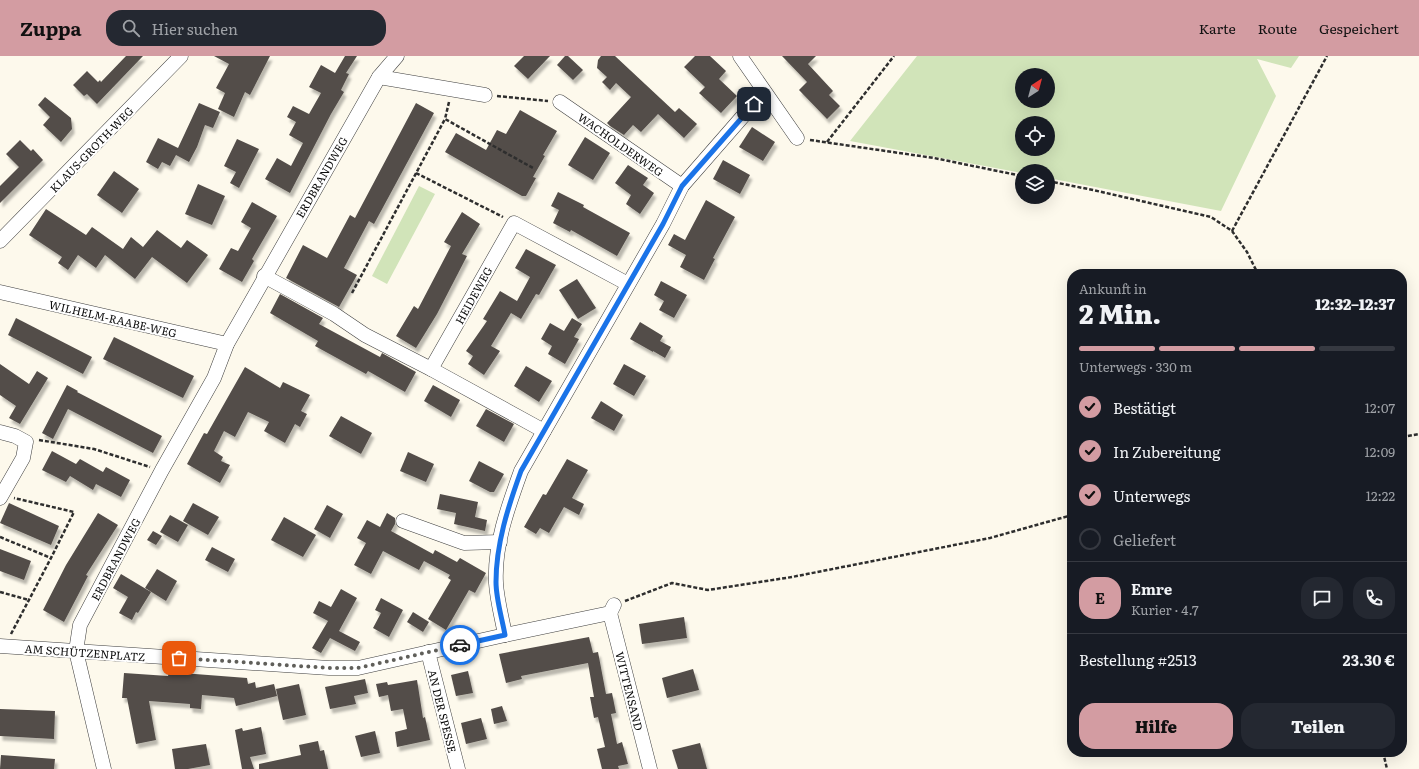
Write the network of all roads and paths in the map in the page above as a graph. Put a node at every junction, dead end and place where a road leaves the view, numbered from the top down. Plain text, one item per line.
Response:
1 (182, 56) edge
2 (398, 56) edge
3 (740, 56) edge
4 (894, 56) edge
5 (1327, 56) edge
6 (378, 77) junction
7 (452, 90) junction
8 (764, 92) junction
9 (485, 95) joint
10 (560, 102) joint
11 (445, 119) junction
12 (797, 138) joint
13 (827, 142) junction
14 (533, 168) dead end
15 (416, 173) junction
16 (1015, 175) edge
17 (1055, 182) edge
18 (682, 186) junction
19 (514, 223) junction
20 (1232, 231) junction
21 (0, 241) edge
22 (1256, 269) edge
23 (264, 276) junction
24 (628, 284) junction
25 (0, 292) edge
26 (352, 293) dead end
27 (227, 344) junction
28 (431, 369) junction
29 (544, 431) junction
30 (0, 432) edge
31 (1419, 434) edge
32 (1407, 436) edge
33 (26, 442) junction
34 (162, 470) junction
35 (1, 496) edge
36 (1067, 516) edge
37 (403, 521) dead end
38 (0, 537) edge
39 (500, 542) junction
40 (51, 558) junction
41 (0, 592) edge
42 (29, 600) junction
43 (612, 609) junction
44 (505, 635) junction
45 (2, 646) edge
46 (76, 651) junction
47 (428, 652) junction
48 (1384, 757) edge
49 (103, 768) edge
50 (458, 769) edge
51 (650, 769) edge
52 (1388, 769) edge

1 - 21 street, KLAUS-GROTH-WEG
2 - 6 street, ERDBRANDWEG
3 - 8 street
4 - 13 path
5 - 20 path
6 - 7 street
6 - 23 street, ERDBRANDWEG
7 - 9 street
7 - 11 path
8 - 12 street
8 - 18 street
9 - 10 path
10 - 18 street, WACHOLDERWEG
11 - 14 path
11 - 15 path
12 - 13 path
13 - 16 path
15 - 19 path
15 - 26 path
17 - 20 path
18 - 24 street
19 - 24 street
19 - 28 street, HEIDEWEG
20 - 22 path
23 - 27 street, ERDBRANDWEG
23 - 28 street
24 - 29 street
25 - 27 street, WILHELM-RAABE-WEG
27 - 34 street, ERDBRANDWEG
28 - 29 street
29 - 39 street
30 - 33 street
31 - 32 path
33 - 34 path
33 - 35 street
34 - 46 street, ERDBRANDWEG
35 - 40 path
36 - 43 path
37 - 39 street
38 - 40 path
39 - 44 street
40 - 42 path
41 - 42 path
42 - 45 path
43 - 44 street, AM SCHÜTZENPLATZ
43 - 51 street, WITTENSAND
44 - 47 street, AM SCHÜTZENPLATZ
45 - 46 street, AM SCHÜTZENPLATZ
46 - 47 street, AM SCHÜTZENPLATZ
46 - 49 street
47 - 50 street, AN DER SPESSE
48 - 52 path

